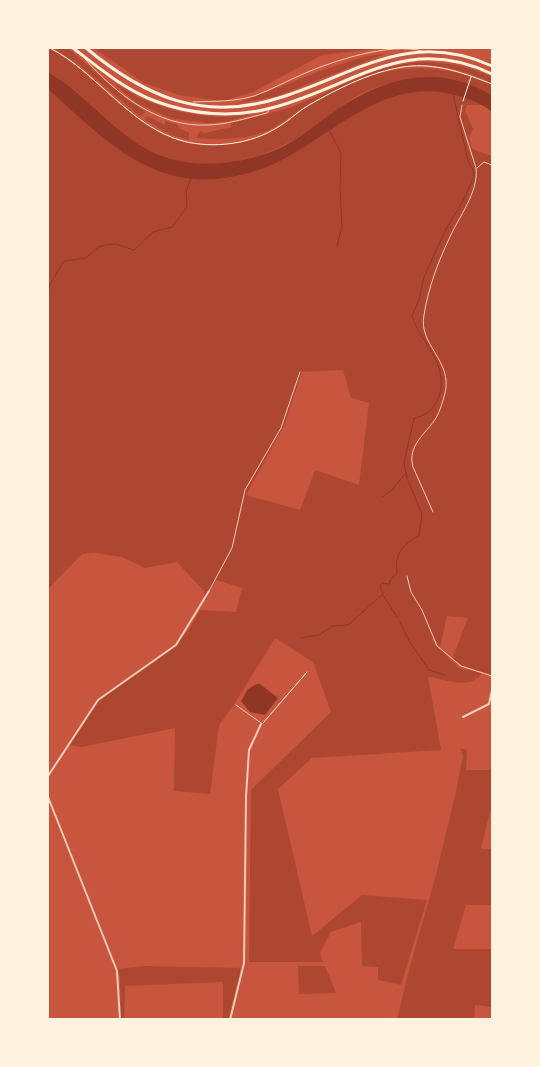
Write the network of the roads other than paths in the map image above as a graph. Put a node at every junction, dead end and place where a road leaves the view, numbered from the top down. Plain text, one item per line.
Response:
1 (73, 48) edge
2 (86, 48) edge
3 (78, 52) junction
4 (426, 52) junction
5 (492, 66) edge
6 (492, 74) edge
7 (188, 103) junction
8 (462, 105) road end
9 (271, 108) junction
10 (492, 165) edge
11 (476, 168) junction
12 (300, 372) dead end
13 (433, 512) dead end
14 (407, 576) dead end
15 (209, 591) joint
16 (492, 676) edge
17 (492, 690) edge
18 (236, 705) dead end
19 (463, 717) dead end
20 (262, 724) joint
21 (48, 776) edge
22 (48, 797) edge
23 (120, 1020) edge
24 (230, 1020) edge

1 - 3 highway
2 - 7 highway
3 - 9 highway
3 - 9 lane
4 - 5 highway
4 - 7 highway
4 - 7 lane
6 - 9 highway
8 - 11 lane
10 - 11 lane
11 - 13 lane
12 - 15 lane
14 - 16 lane
15 - 21 street
17 - 19 street
18 - 20 lane
20 - 24 street
22 - 23 street

